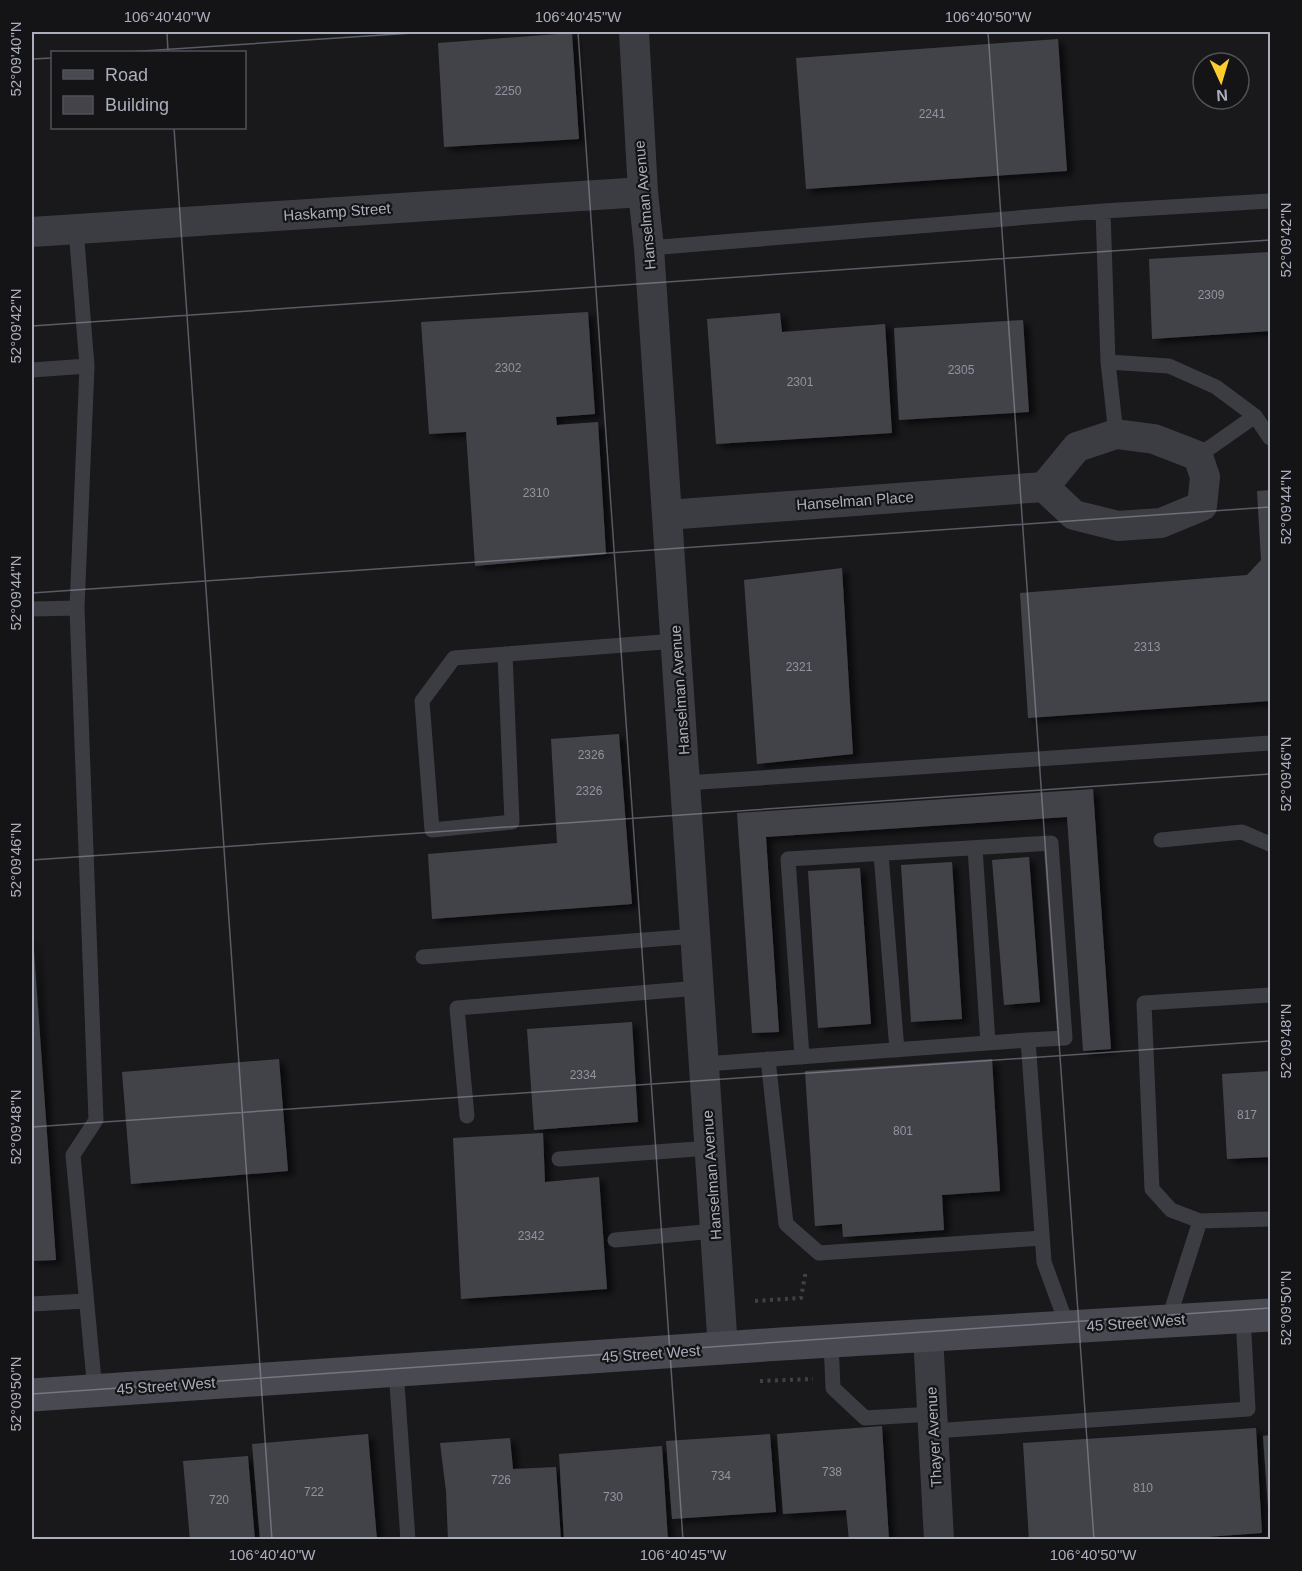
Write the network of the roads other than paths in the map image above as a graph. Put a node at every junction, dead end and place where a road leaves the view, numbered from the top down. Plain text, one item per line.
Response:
1 (634, 32) edge
2 (643, 192) junction
3 (1270, 201) edge
4 (1103, 211) junction
5 (76, 229) junction
6 (32, 232) edge
7 (649, 248) junction
8 (1108, 362) junction
9 (87, 366) junction
10 (32, 370) edge
11 (1255, 416) junction
12 (1116, 434) junction
13 (1270, 438) edge
14 (1198, 456) junction
15 (1044, 487) junction
16 (667, 515) junction
17 (77, 608) junction
18 (32, 609) edge
19 (676, 641) junction
20 (505, 654) junction
21 (1270, 743) edge
22 (686, 783) junction
23 (1161, 840) dead end
24 (1270, 844) edge
25 (975, 848) junction
26 (881, 854) junction
27 (696, 936) junction
28 (423, 957) dead end
29 (699, 988) junction
30 (1270, 995) edge
31 (1028, 1040) junction
32 (988, 1043) junction
33 (897, 1050) junction
34 (802, 1057) junction
35 (768, 1059) junction
36 (705, 1064) junction
37 (467, 1116) dead end
38 (710, 1148) junction
39 (559, 1160) dead end
40 (1270, 1219) edge
41 (1200, 1221) junction
42 (715, 1231) junction
43 (1042, 1238) junction
44 (615, 1240) dead end
45 (86, 1301) junction
46 (32, 1304) edge
47 (1257, 1316) edge
48 (1168, 1321) junction
49 (1068, 1328) junction
50 (928, 1335) junction
51 (831, 1342) junction
52 (723, 1349) junction
53 (396, 1370) junction
54 (95, 1391) junction
55 (32, 1395) edge
56 (933, 1422) junction
57 (408, 1539) edge
58 (939, 1539) edge

1 - 2 street, Hanselman Avenue
2 - 5 street, Haskamp Street
2 - 7 street, Hanselman Avenue
3 - 4 lane
4 - 7 lane
4 - 8 lane
5 - 6 street, Haskamp Street
5 - 9 lane
7 - 16 street, Hanselman Avenue
8 - 11 lane
8 - 12 lane
9 - 10 lane
9 - 17 lane
11 - 13 lane
11 - 14 lane
12 - 14 street
12 - 15 street
14 - 15 street
15 - 16 street, Hanselman Place
16 - 19 street, Hanselman Avenue
17 - 18 lane
17 - 45 lane
19 - 20 lane
19 - 22 street, Hanselman Avenue
20 - 20 lane
21 - 22 lane
22 - 27 street, Hanselman Avenue
23 - 24 lane
25 - 26 lane
25 - 31 lane
25 - 32 lane
26 - 33 lane
26 - 34 lane
27 - 28 lane
27 - 29 street, Hanselman Avenue
29 - 36 street, Hanselman Avenue
29 - 37 lane
30 - 41 lane
31 - 32 lane
31 - 43 lane
32 - 33 lane
33 - 34 lane
34 - 35 lane
35 - 36 lane
35 - 43 lane
36 - 38 street, Hanselman Avenue
38 - 39 lane
38 - 42 street, Hanselman Avenue
40 - 41 lane
41 - 48 lane
42 - 44 lane
42 - 52 street, Hanselman Avenue
43 - 49 lane
45 - 46 lane
45 - 54 lane
47 - 48 main road, 45 Street West
47 - 56 lane
48 - 49 main road, 45 Street West
49 - 50 main road, 45 Street West
50 - 51 main road, 45 Street West
50 - 56 street, Thayer Avenue
51 - 52 main road, 45 Street West
51 - 56 lane
52 - 53 main road, 45 Street West
53 - 54 main road, 45 Street West
53 - 57 lane
54 - 55 main road, 45 Street West
56 - 58 street, Thayer Avenue

